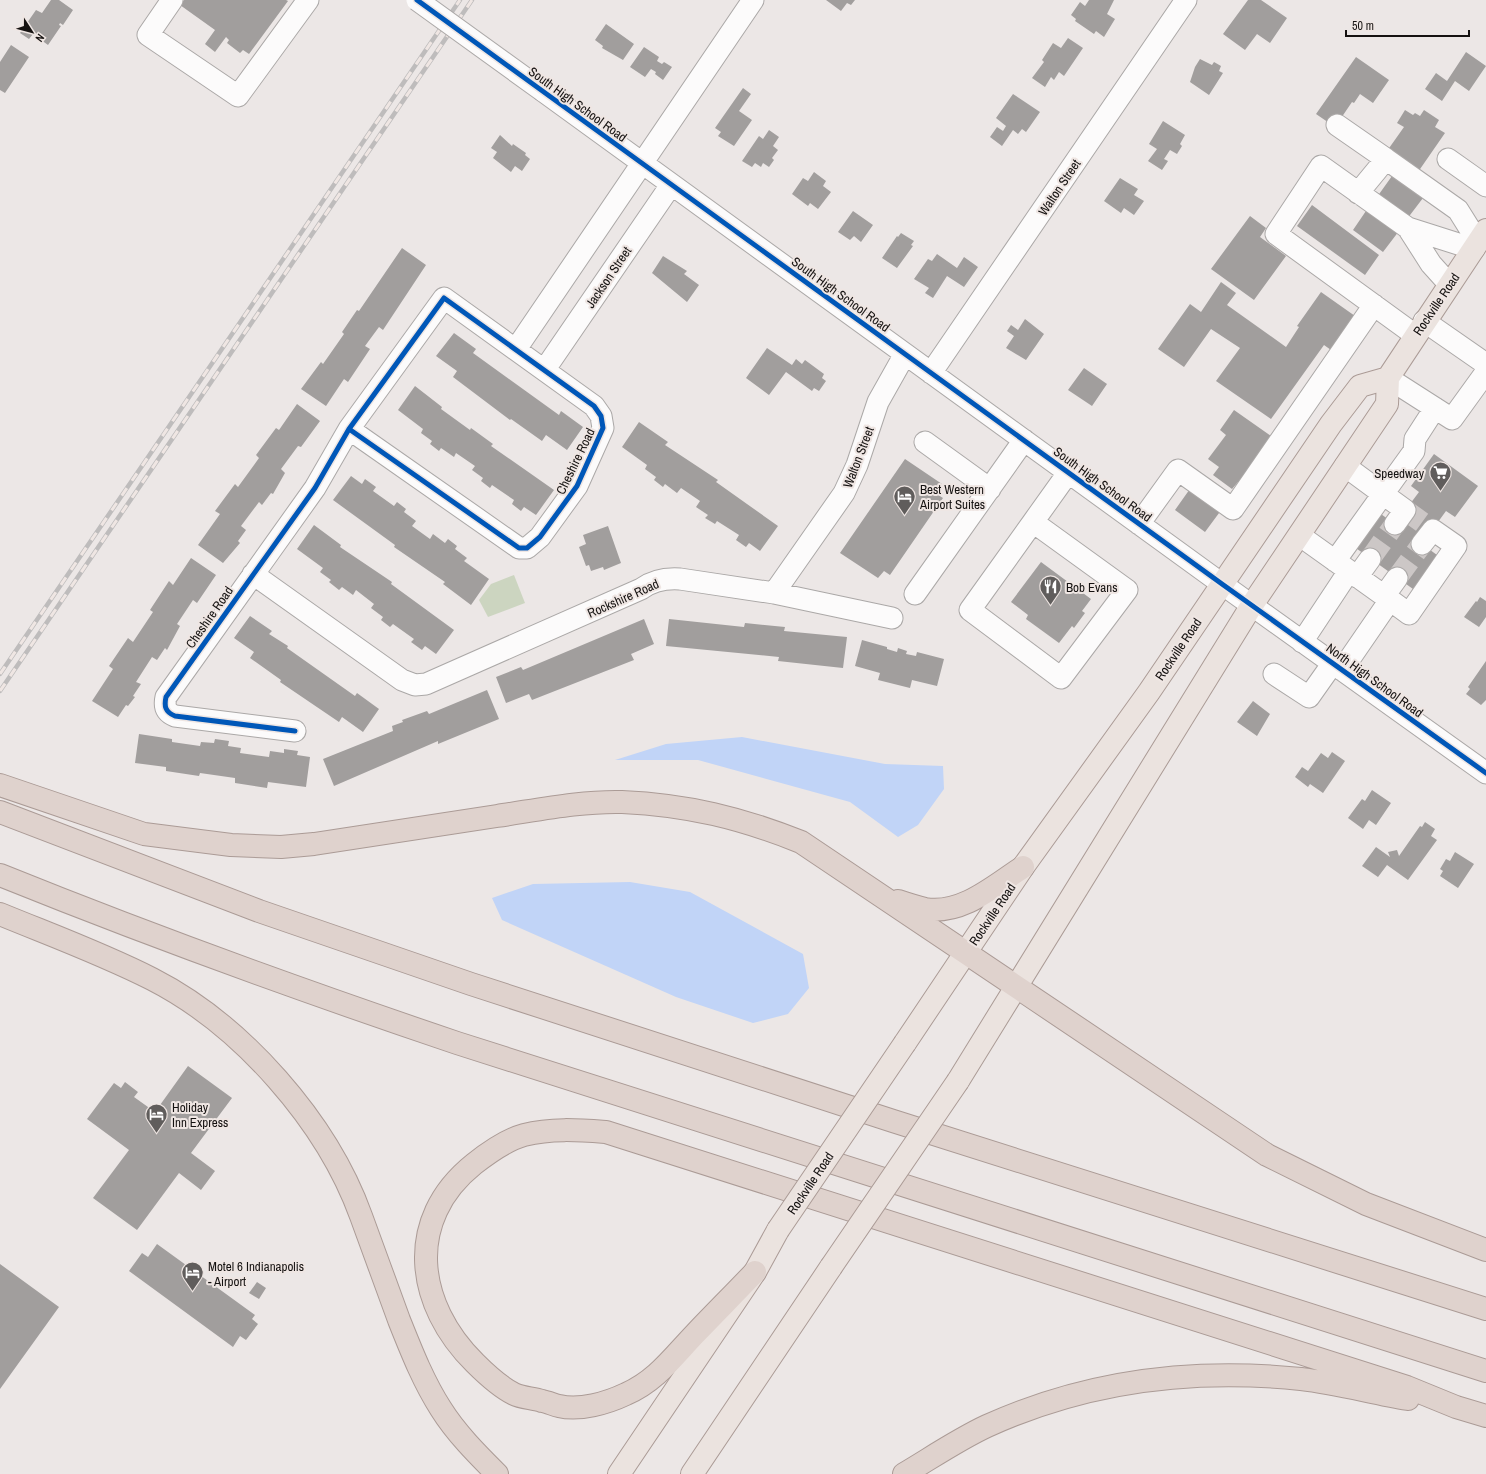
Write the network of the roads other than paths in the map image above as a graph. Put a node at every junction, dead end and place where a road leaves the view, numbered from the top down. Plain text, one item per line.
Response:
1 (172, 0) edge
2 (308, 0) edge
3 (417, 0) edge
4 (753, 0) edge
5 (1186, 0) edge
6 (1337, 124) dead end
7 (1386, 159) junction
8 (1448, 159) dead end
9 (641, 163) junction
10 (671, 184) junction
11 (1486, 186) edge
12 (1358, 193) junction
13 (1408, 228) junction
14 (1479, 240) edge
15 (1449, 284) junction
16 (1374, 304) junction
17 (1420, 328) junction
18 (516, 349) junction
19 (905, 354) junction
20 (1486, 364) edge
21 (544, 369) junction
22 (1486, 372) edge
23 (931, 373) junction
24 (1388, 378) junction
25 (1435, 408) junction
26 (349, 429) junction
27 (1024, 440) junction
28 (925, 442) dead end
29 (1345, 466) junction
30 (1068, 473) junction
31 (990, 489) junction
32 (1383, 494) junction
33 (1033, 522) junction
34 (1139, 524) junction
35 (1395, 524) tunnel mouth
36 (1299, 535) junction
37 (1422, 544) tunnel mouth
38 (1370, 559) tunnel mouth
39 (1347, 570) junction
40 (253, 574) junction
41 (1397, 578) tunnel mouth
42 (1222, 584) junction
43 (774, 593) junction
44 (915, 594) dead end
45 (1387, 598) junction
46 (1252, 605) junction
47 (892, 618) dead end
48 (1302, 642) junction
49 (1338, 667) junction
50 (1274, 674) dead end
51 (295, 732) dead end
52 (1486, 774) edge
53 (0, 785) edge
54 (0, 812) edge
55 (1023, 867) junction
56 (0, 876) edge
57 (881, 897) junction
58 (0, 914) edge
59 (966, 953) junction
60 (1016, 988) junction
61 (1486, 1250) edge
62 (755, 1272) junction
63 (1486, 1309) edge
64 (1486, 1371) edge
65 (1456, 1408) junction
66 (1486, 1416) edge
67 (497, 1474) edge
68 (619, 1474) edge
69 (692, 1474) edge
70 (904, 1474) edge

1 - 2 street
3 - 9 street, South High School Road, bridge
4 - 9 street
5 - 23 street, Walton Street
6 - 7 street
7 - 12 street
7 - 14 street
8 - 11 street
9 - 10 street, South High School Road
9 - 18 street
10 - 19 street, South High School Road
10 - 21 street, Jackson Street
12 - 13 street
12 - 16 street
13 - 14 street
13 - 15 street
14 - 15 main road, Rockville Road
15 - 17 main road, Rockville Road
16 - 17 street
16 - 34 street
17 - 20 street
17 - 24 main road, Rockville Road
18 - 21 street, Cheshire Road
18 - 26 street, Cheshire Road
19 - 23 street, South High School Road
19 - 43 street, Walton Street
21 - 26 street, Cheshire Road
22 - 25 street
23 - 27 street, South High School Road
24 - 25 street
24 - 29 main road, Rockville Road
24 - 42 main road, Rockville Road
25 - 32 street
26 - 40 street, Cheshire Road
27 - 30 street, South High School Road
27 - 31 street
28 - 31 street
29 - 32 street
29 - 36 main road, Rockville Road
30 - 33 street
30 - 34 street, South High School Road
31 - 44 street
32 - 35 street
32 - 39 street
33 - 33 street
34 - 42 street, South High School Road
36 - 39 street
36 - 46 main road, Rockville Road
37 - 45 street
38 - 39 street
39 - 45 street
39 - 48 street
40 - 43 street, Rockshire Road
40 - 51 street, Cheshire Road
41 - 45 street
42 - 46 street, South High School Road
42 - 55 main road, Rockville Road
43 - 47 street, Rockshire Road
45 - 49 street
46 - 48 street, North High School Road
46 - 60 main road, Rockville Road
48 - 49 street, North High School Road
49 - 50 street
49 - 52 street, North High School Road
53 - 57 highway
54 - 63 highway
55 - 57 highway
55 - 59 main road, Rockville Road
56 - 64 highway
57 - 59 highway
58 - 67 highway
59 - 60 highway
59 - 62 main road, Rockville Road, bridge
60 - 61 highway
60 - 69 main road, Rockville Road, bridge
62 - 65 highway
62 - 68 main road, Rockville Road
65 - 66 highway
65 - 70 highway

